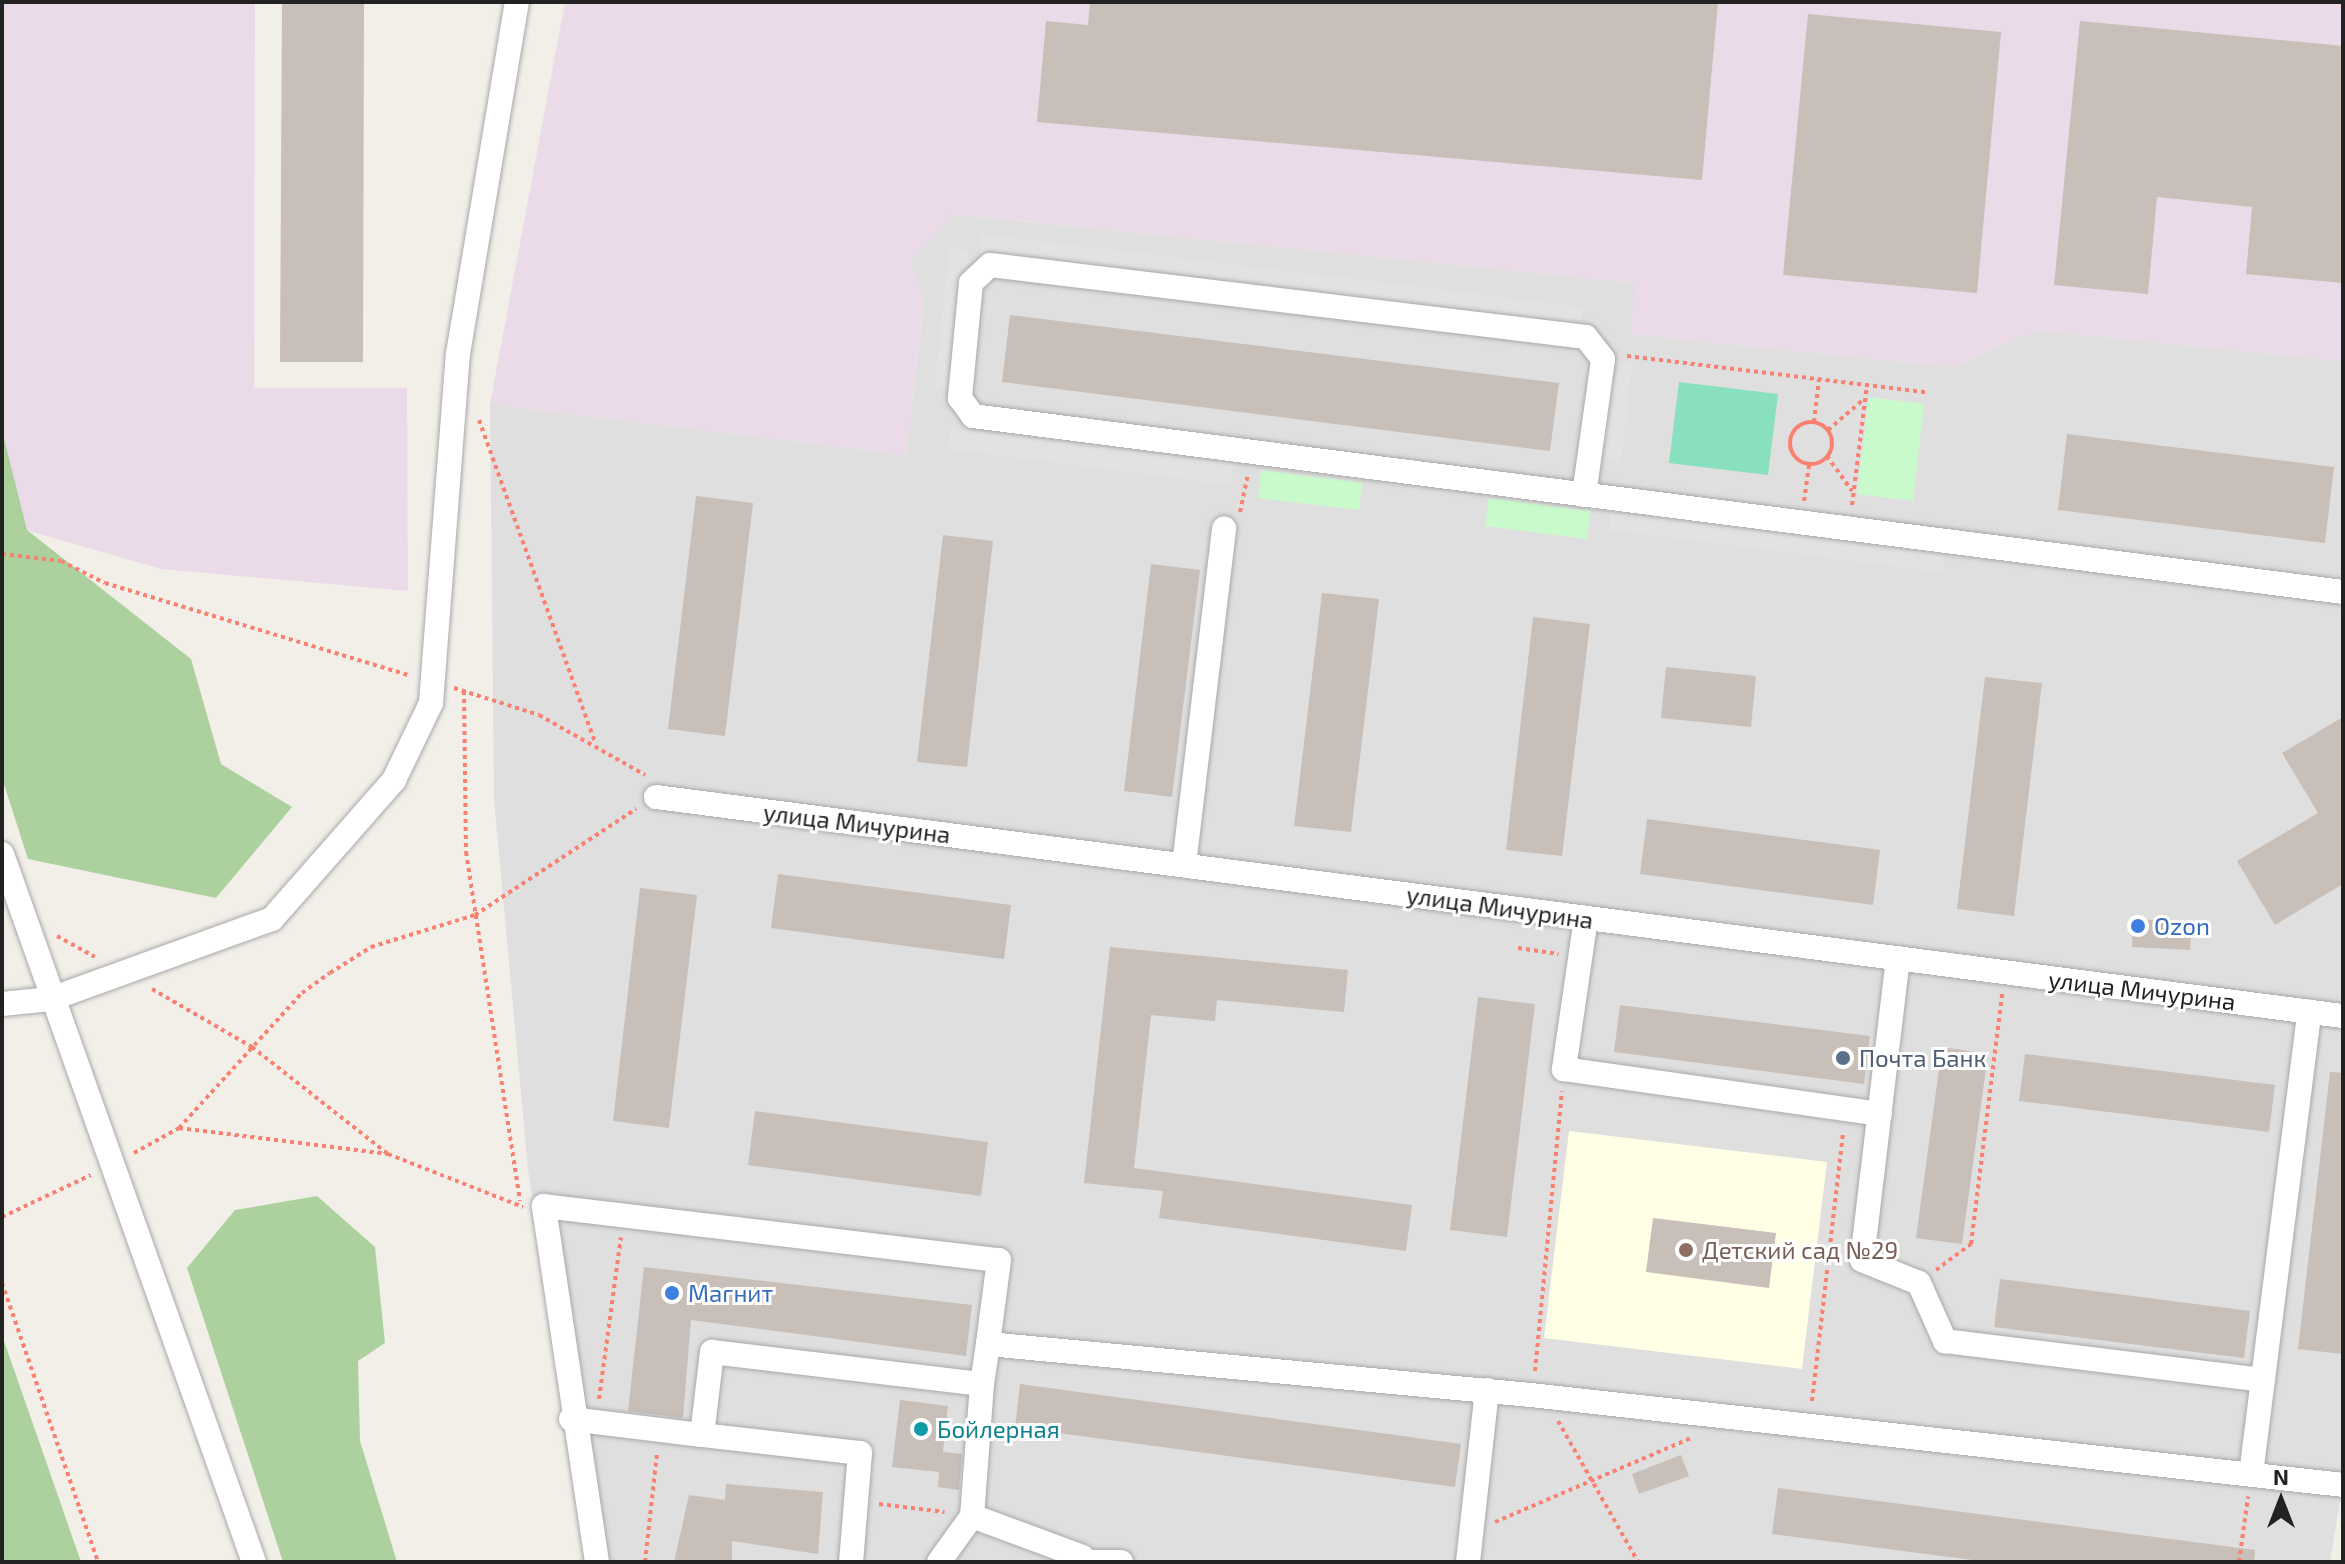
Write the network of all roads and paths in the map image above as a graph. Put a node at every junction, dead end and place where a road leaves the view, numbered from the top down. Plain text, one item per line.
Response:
1 (517, 2) edge
2 (1601, 353) junction
3 (1819, 379) junction
4 (1867, 385) junction
5 (1926, 392) dead end
6 (1865, 399) junction
7 (476, 410) dead end
8 (1814, 422) junction
9 (1828, 430) junction
10 (1827, 456) junction
11 (1809, 464) junction
12 (1246, 493) dead end
13 (1853, 493) junction
14 (1584, 495) junction
15 (1804, 502) dead end
16 (1243, 508) dead end
17 (1851, 508) dead end
18 (1224, 528) dead end
19 (2, 554) edge
20 (2343, 592) edge
21 (434, 683) junction
22 (464, 691) junction
23 (596, 745) junction
24 (656, 797) junction
25 (2, 854) edge
26 (1184, 865) junction
27 (475, 915) junction
28 (22, 916) junction
29 (1586, 918) junction
30 (1518, 948) dead end
31 (1580, 957) junction
32 (1898, 958) junction
33 (2005, 972) junction
34 (124, 973) junction
35 (51, 999) junction
36 (2, 1004) edge
37 (2309, 1012) junction
38 (2343, 1016) edge
39 (252, 1047) junction
40 (1564, 1069) junction
41 (1846, 1110) junction
42 (1880, 1114) junction
43 (179, 1128) junction
44 (388, 1154) junction
45 (109, 1167) junction
46 (533, 1207) junction
47 (624, 1215) junction
48 (2, 1217) edge
49 (2, 1283) edge
50 (1919, 1283) junction
51 (988, 1344) junction
52 (1535, 1371) dead end
53 (2263, 1380) junction
54 (982, 1384) junction
55 (1487, 1390) junction
56 (1552, 1411) dead end
57 (571, 1419) junction
58 (596, 1422) junction
59 (1809, 1425) junction
60 (660, 1428) junction
61 (1701, 1434) dead end
62 (702, 1435) junction
63 (2251, 1474) junction
64 (1592, 1480) junction
65 (2343, 1485) edge
66 (856, 1501) junction
67 (972, 1516) junction
68 (1471, 1532) junction
69 (1083, 1560) edge
70 (98, 1562) edge
71 (254, 1562) edge
72 (597, 1562) edge
73 (645, 1562) edge
74 (851, 1562) edge
75 (939, 1562) edge
76 (1121, 1562) edge
77 (1468, 1562) edge
78 (1638, 1562) edge
79 (2239, 1562) edge

1 - 21 street
2 - 3 path
2 - 14 street
2 - 14 street
3 - 4 path
3 - 8 path
4 - 5 path
4 - 6 path
6 - 9 path
6 - 13 path
7 - 23 path
8 - 9 path
8 - 11 path
9 - 10 path
10 - 11 path
10 - 13 path
11 - 15 path
12 - 16 path
13 - 17 path
14 - 20 street
18 - 26 street
19 - 21 path
21 - 22 path
21 - 34 street
22 - 23 path
22 - 27 path
23 - 24 path
24 - 26 street, улица Мичурина
24 - 27 path
25 - 28 street
26 - 29 street, улица Мичурина
27 - 39 path
27 - 46 path
28 - 34 path
28 - 35 street
29 - 31 street
29 - 32 street, улица Мичурина
30 - 31 path
31 - 40 street
32 - 33 street, улица Мичурина
32 - 42 street
33 - 37 street, улица Мичурина
33 - 50 path
34 - 35 street
34 - 39 path
35 - 36 street
35 - 45 street
37 - 38 street, улица Мичурина
37 - 53 street
39 - 43 path
39 - 44 path
40 - 41 street
40 - 52 path
41 - 42 street
41 - 59 path
42 - 50 street
43 - 44 path
43 - 45 path
44 - 46 path
45 - 48 path
45 - 71 street
46 - 47 street
46 - 57 street
47 - 51 street
47 - 58 path
49 - 70 path
50 - 53 street
51 - 54 street
51 - 55 street
53 - 63 street
54 - 62 street
54 - 67 street
55 - 59 street
55 - 68 street
56 - 64 path
57 - 58 street
57 - 72 street
58 - 60 street
59 - 63 street
60 - 62 street
60 - 73 path
61 - 64 path
62 - 66 street
63 - 65 street
63 - 79 path
64 - 68 path
64 - 78 path
66 - 67 path
66 - 74 street
67 - 69 street
67 - 75 street
68 - 77 street
69 - 76 street

